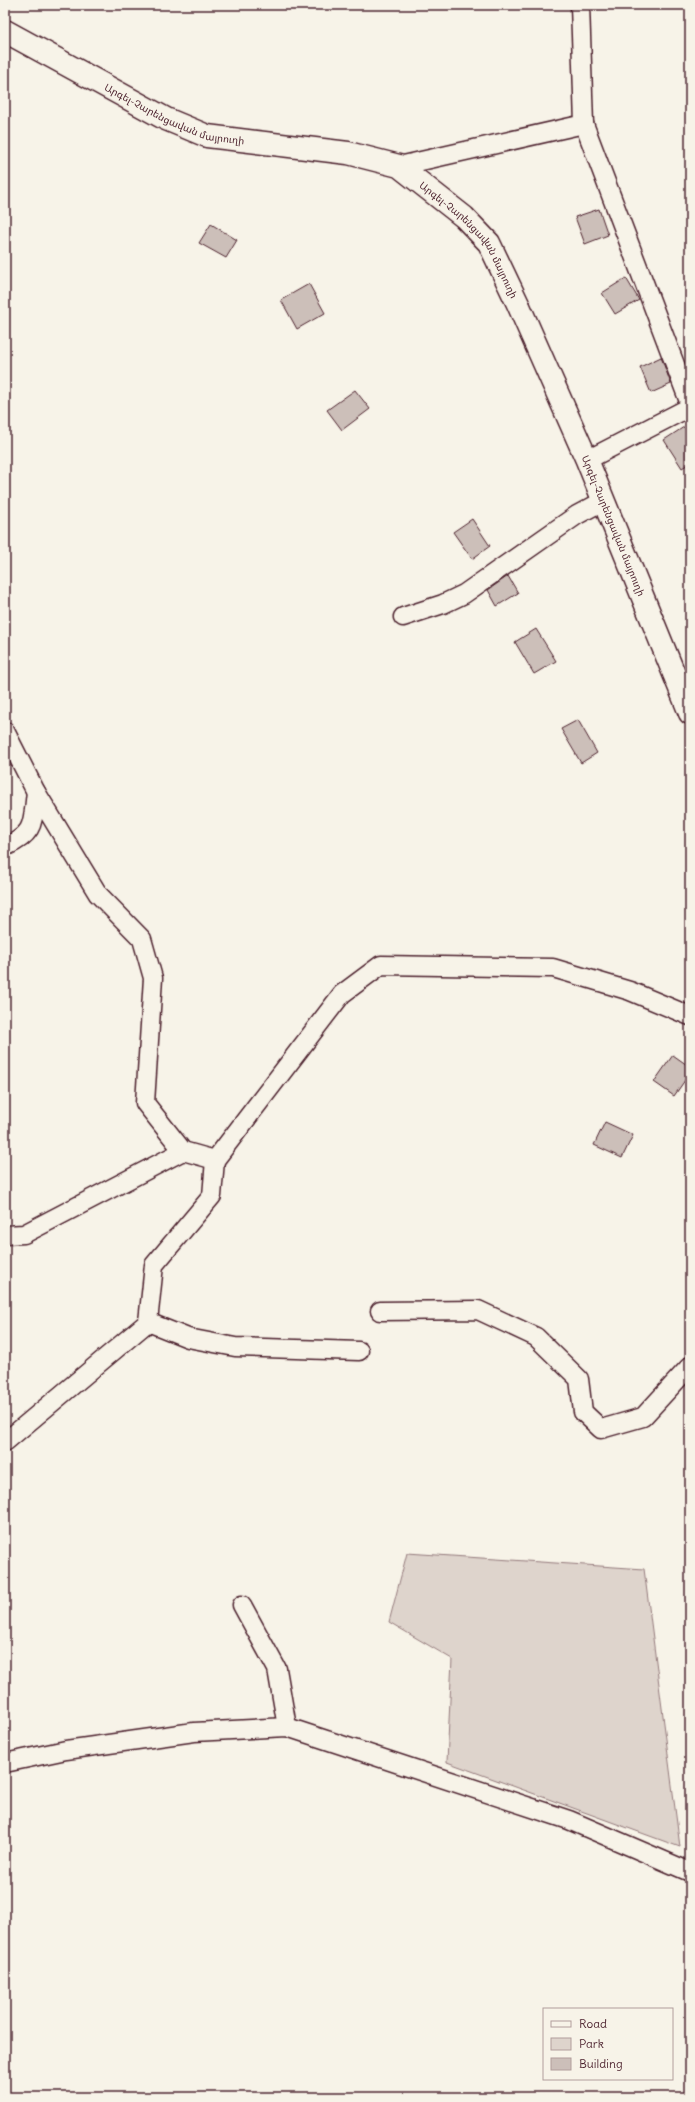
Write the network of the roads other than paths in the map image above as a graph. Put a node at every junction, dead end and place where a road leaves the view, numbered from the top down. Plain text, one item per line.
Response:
1 (580, 5) edge
2 (5, 31) edge
3 (584, 124) junction
4 (399, 166) junction
5 (690, 404) edge
6 (690, 407) edge
7 (586, 460) junction
8 (603, 501) junction
9 (404, 617) dead end
10 (690, 712) edge
11 (5, 731) edge
12 (36, 792) junction
13 (5, 847) edge
14 (690, 1016) edge
15 (183, 1151) junction
16 (214, 1160) junction
17 (5, 1235) edge
18 (380, 1311) dead end
19 (148, 1322) junction
20 (359, 1351) dead end
21 (690, 1366) edge
22 (5, 1442) edge
23 (242, 1606) dead end
24 (287, 1727) junction
25 (5, 1763) edge
26 (690, 1872) edge

1 - 3 street
2 - 4 main road, Արգել-Չարենցավան մայրուղի
3 - 4 street
3 - 5 street
4 - 7 main road, Արգել-Չարենցավան մայրուղի
6 - 7 street
7 - 8 main road, Արգել-Չարենցավան մայրուղի
8 - 9 street
8 - 10 main road, Արգել-Չարենցավան մայրուղի
11 - 12 street
12 - 13 street
12 - 15 street
14 - 16 street
15 - 16 street
15 - 17 street
16 - 19 street
18 - 21 street
19 - 20 street
19 - 22 street
23 - 24 street
24 - 25 street
24 - 26 street

